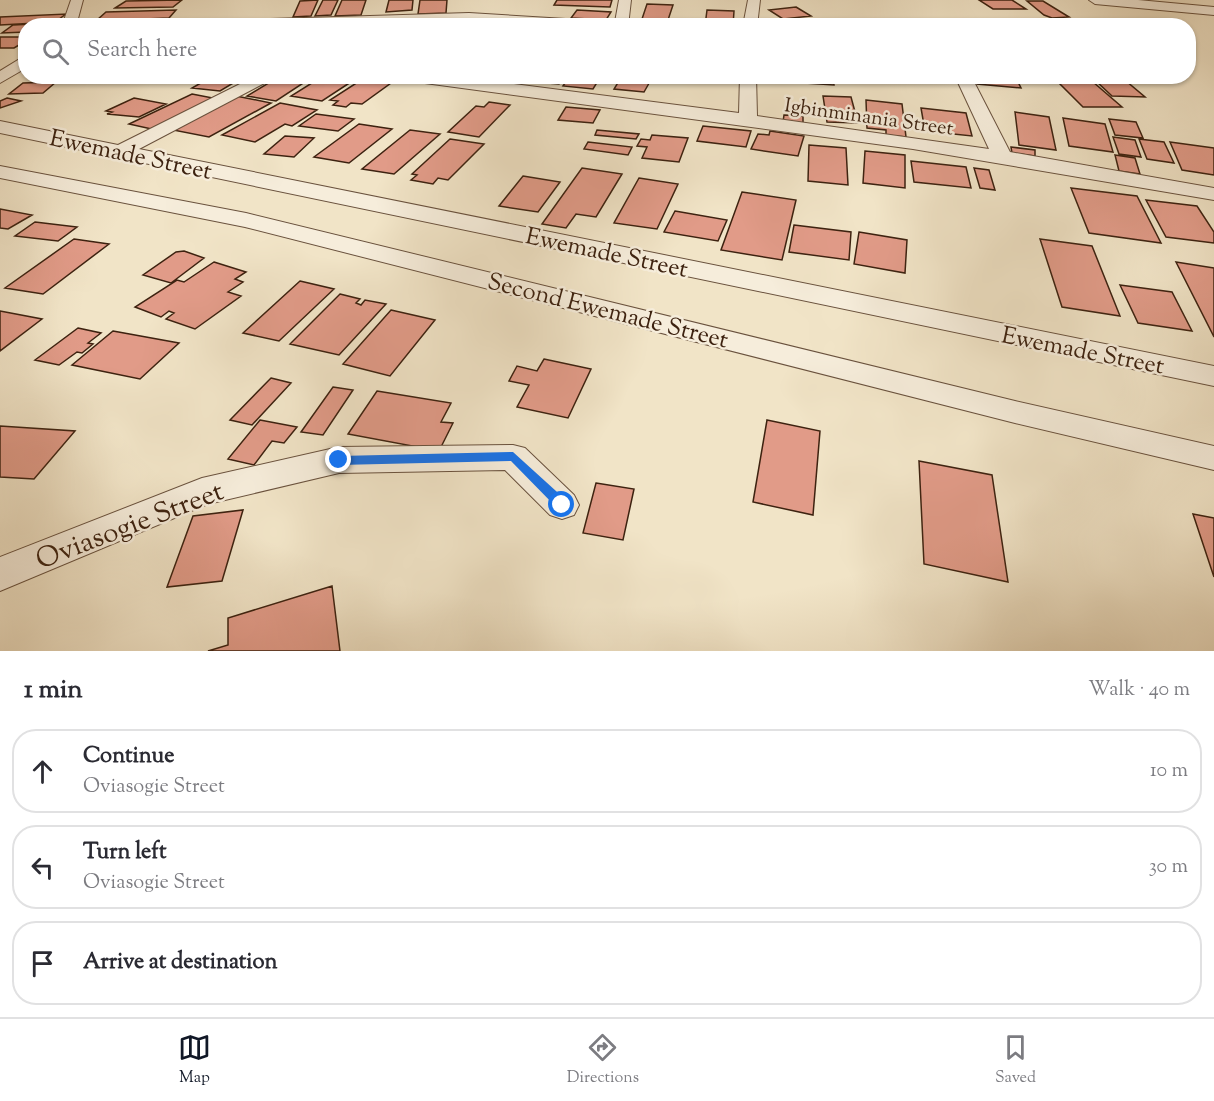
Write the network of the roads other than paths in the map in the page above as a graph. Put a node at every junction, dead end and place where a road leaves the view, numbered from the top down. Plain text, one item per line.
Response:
1 (77, 0) edge
2 (477, 0) edge
3 (625, 0) edge
4 (753, 0) edge
5 (1095, 0) edge
6 (1214, 11) edge
7 (469, 17) junction
8 (71, 18) edge
9 (312, 18) edge
10 (485, 18) edge
11 (622, 18) edge
12 (751, 18) edge
13 (18, 66) edge
14 (0, 78) edge
15 (254, 84) edge
16 (471, 84) edge
17 (748, 84) edge
18 (967, 84) edge
19 (748, 120) junction
20 (0, 127) edge
21 (119, 152) junction
22 (1003, 158) junction
23 (0, 172) edge
24 (1214, 194) edge
25 (1214, 376) edge
26 (1214, 458) edge
27 (562, 505) dead end
28 (0, 574) edge

1 - 8 street
2 - 7 street
3 - 11 street
4 - 12 street
5 - 6 street
7 - 9 street
7 - 10 street
13 - 14 street
15 - 21 street
16 - 19 street, Igbinminania Street
17 - 19 street
18 - 22 street
19 - 22 street, Igbinminania Street
20 - 21 street, Ewemade Street
21 - 25 street, Ewemade Street
22 - 24 street, Igbinminania Street
23 - 26 street, Second Ewemade Street
27 - 28 street, Oviasogie Street

